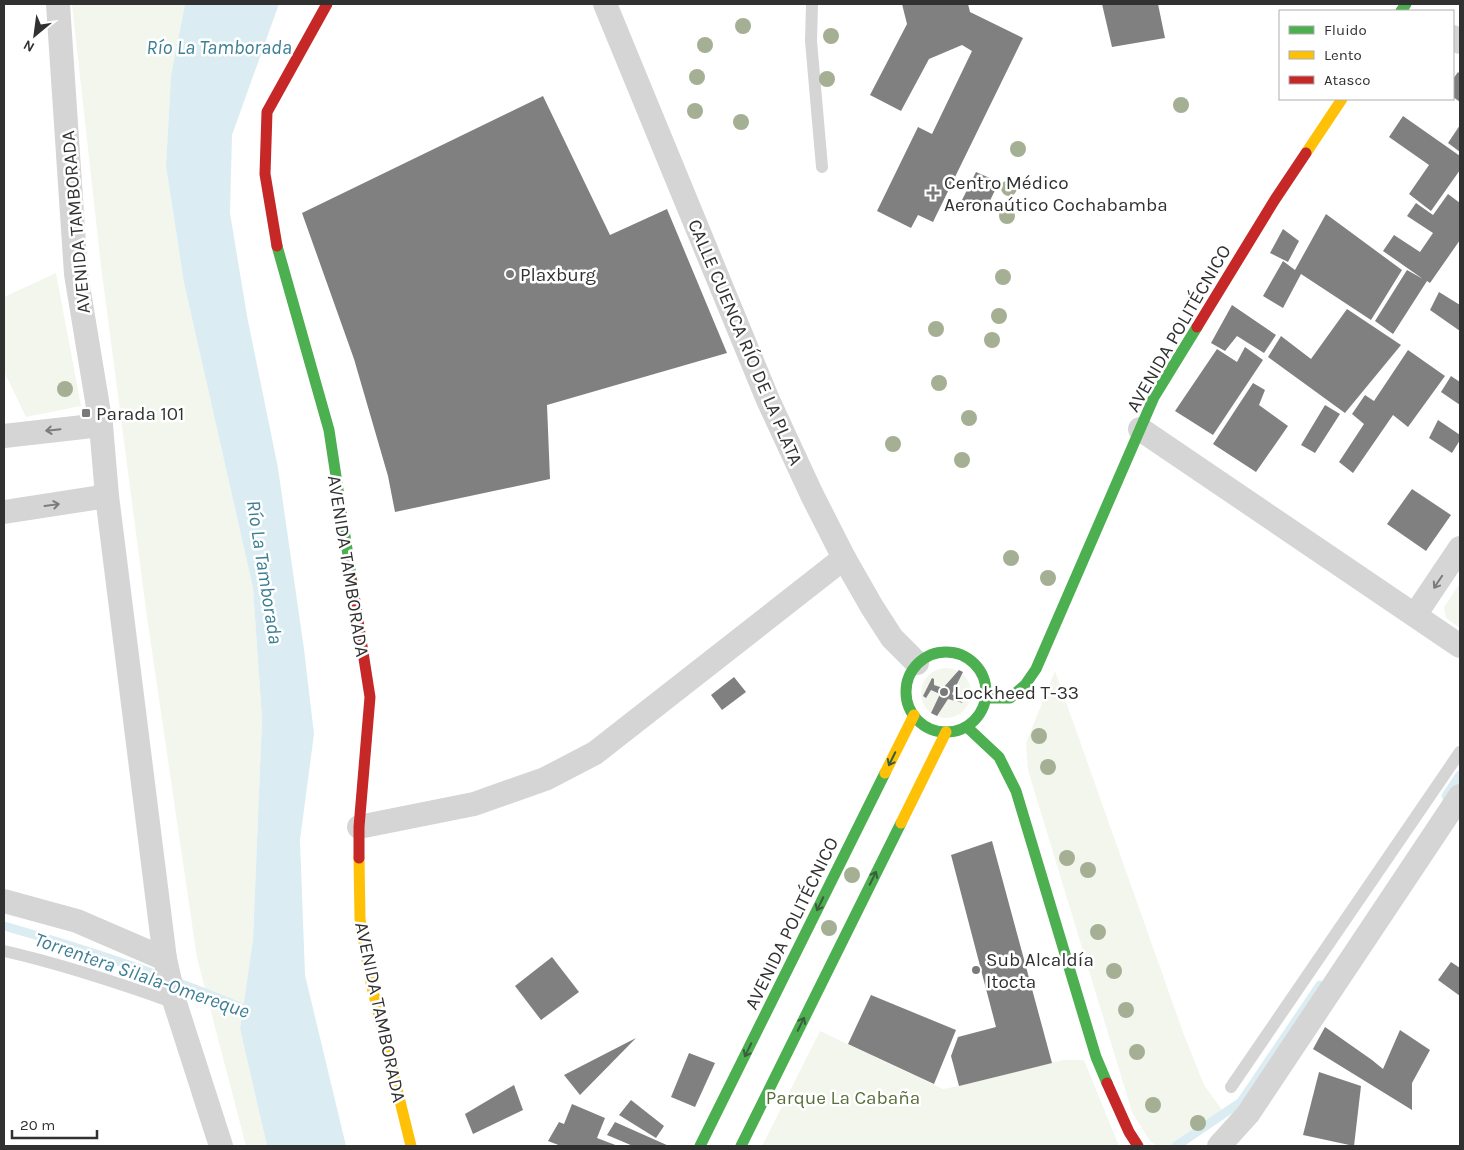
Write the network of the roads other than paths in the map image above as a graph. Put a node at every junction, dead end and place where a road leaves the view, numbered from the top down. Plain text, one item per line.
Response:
1 (58, 4) edge
2 (327, 4) edge
3 (605, 4) edge
4 (812, 4) edge
5 (1341, 100) edge
6 (822, 167) dead end
7 (101, 425) junction
8 (6, 429) edge
9 (1140, 429) junction
10 (107, 496) junction
11 (4, 512) edge
12 (1460, 548) edge
13 (844, 558) junction
14 (1415, 615) junction
15 (1460, 646) edge
16 (917, 664) junction
17 (986, 698) junction
18 (914, 715) junction
19 (967, 726) junction
20 (946, 732) junction
21 (1460, 752) edge
22 (1460, 796) edge
23 (359, 827) junction
24 (4, 901) edge
25 (4, 951) edge
26 (170, 981) junction
27 (1231, 1087) dead end
28 (221, 1146) edge
29 (411, 1146) edge
30 (700, 1146) edge
31 (741, 1146) edge
32 (1138, 1146) edge
33 (1219, 1146) edge

1 - 7 street, AVENIDA TAMBORADA
2 - 23 main road, AVENIDA TAMBORADA
3 - 13 street, CALLE CUENCA RÍO DE LA PLATA
4 - 6 lane
5 - 9 main road, AVENIDA POLITÉCNICO
7 -> 8 street
7 - 10 street, AVENIDA TAMBORADA
9 - 14 street
9 - 17 main road, AVENIDA POLITÉCNICO
11 -> 10 street
10 - 26 street, AVENIDA TAMBORADA
12 -> 14 street
13 - 16 street, CALLE CUENCA RÍO DE LA PLATA
13 - 23 street
14 - 15 street
16 - 17 main road
16 - 18 main road
17 - 19 main road
18 - 20 main road
18 -> 30 main road, AVENIDA POLITÉCNICO
19 - 20 main road
19 - 32 main road
31 -> 20 main road
21 - 27 lane
22 - 33 street
23 - 29 main road, AVENIDA TAMBORADA
24 - 26 street
25 - 26 lane
26 - 28 street, AVENIDA TAMBORADA

